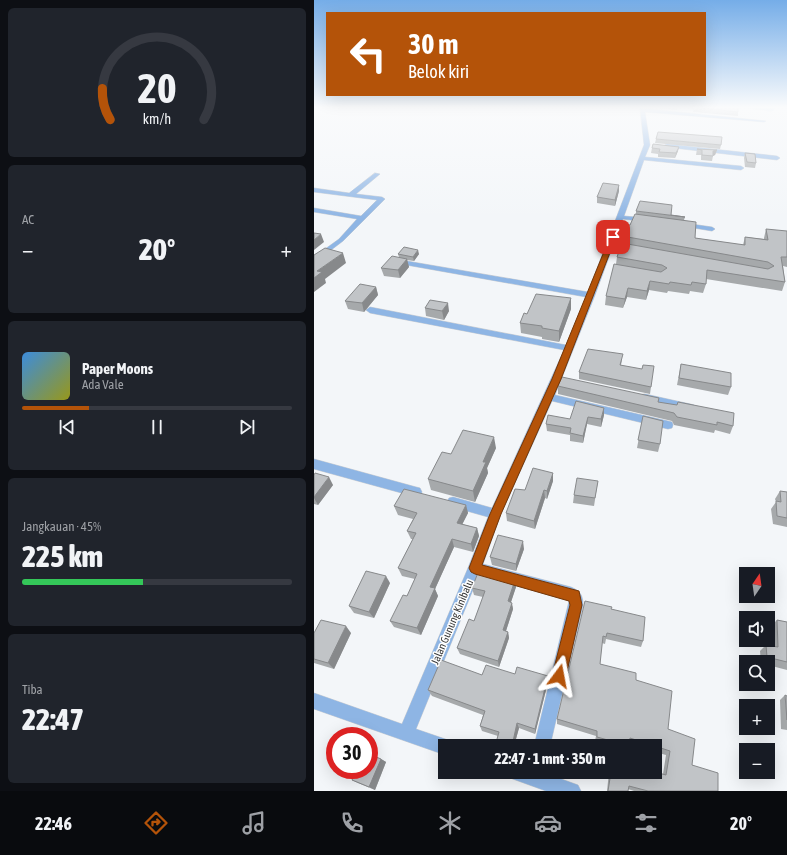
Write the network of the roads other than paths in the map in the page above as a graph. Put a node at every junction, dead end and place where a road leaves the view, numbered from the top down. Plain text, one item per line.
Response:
1 (650, 145) edge
2 (661, 146) edge
3 (643, 158) junction
4 (777, 158) dead end
5 (741, 168) dead end
6 (377, 174) dead end
7 (314, 190) edge
8 (350, 195) junction
9 (314, 210) edge
10 (620, 217) junction
11 (362, 218) junction
12 (651, 221) edge
13 (674, 224) edge
14 (712, 229) dead end
15 (314, 261) edge
16 (395, 261) edge
17 (591, 294) junction
18 (370, 310) dead end
19 (569, 348) junction
20 (631, 395) edge
21 (548, 397) junction
22 (698, 410) edge
23 (668, 425) dead end
24 (314, 464) edge
25 (427, 495) edge
26 (442, 500) edge
27 (495, 514) junction
28 (475, 568) junction
29 (314, 701) edge
30 (406, 733) junction
31 (544, 739) edge
32 (438, 744) edge
33 (544, 779) edge
34 (572, 791) edge

1 - 3 street, Jalan Gunung Kinibalu
2 - 4 street
3 - 5 street
3 - 10 street, Jalan Gunung Kinibalu
6 - 8 street
7 - 8 street
8 - 11 street
9 - 11 street
10 - 12 street
10 - 17 street, Jalan Gunung Kinibalu
11 - 15 street
13 - 14 street
16 - 17 street
17 - 19 street, Jalan Gunung Kinibalu
18 - 19 street
19 - 21 street, Jalan Gunung Kinibalu
20 - 22 street
21 - 23 street
21 - 27 street, Jalan Gunung Kinibalu
24 - 25 street
26 - 27 street
27 - 28 street, Jalan Gunung Kinibalu
28 - 30 street, Jalan Gunung Kinibalu
28 - 31 street
29 - 30 street
30 - 32 street
33 - 34 street

